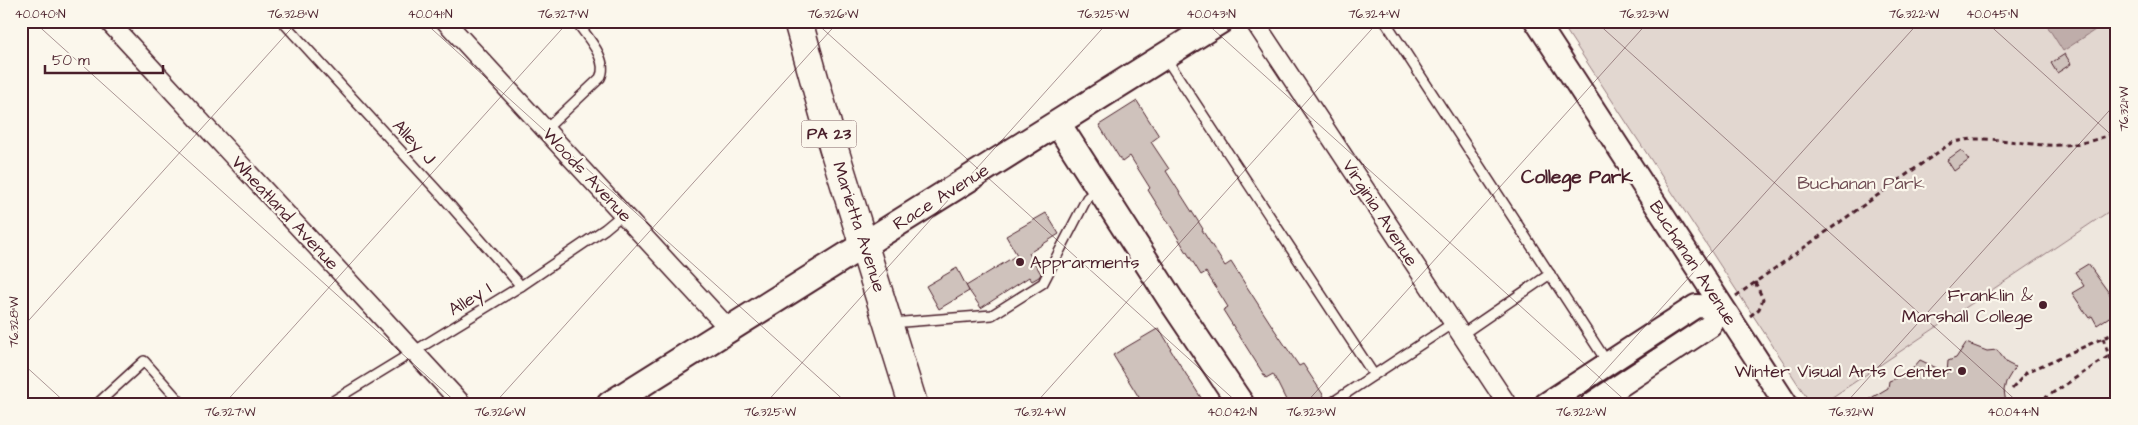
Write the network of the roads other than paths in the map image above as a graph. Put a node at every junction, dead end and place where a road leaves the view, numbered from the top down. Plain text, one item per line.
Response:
1 (108, 21) edge
2 (282, 21) edge
3 (446, 21) edge
4 (576, 21) edge
5 (798, 21) edge
6 (1220, 21) edge
7 (1254, 21) edge
8 (1384, 21) edge
9 (1536, 21) edge
10 (1164, 57) junction
11 (1058, 124) junction
12 (545, 130) junction
13 (1100, 187) junction
14 (623, 214) junction
15 (864, 245) junction
16 (1550, 274) junction
17 (521, 286) junction
18 (1721, 307) junction
19 (889, 323) junction
20 (729, 329) junction
21 (1457, 329) junction
22 (414, 352) junction
23 (1608, 363) junction
24 (1374, 375) junction
25 (98, 404) edge
26 (182, 404) edge
27 (328, 404) edge
28 (462, 404) edge
29 (610, 404) edge
30 (913, 404) edge
31 (1241, 404) edge
32 (1330, 404) edge
33 (1506, 404) edge
34 (1546, 404) edge
35 (1592, 404) edge
36 (1786, 404) edge

1 - 22 street, Wheatland Avenue
2 - 17 lane, Alley J
3 - 12 street, Woods Avenue
4 - 12 lane
5 - 15 main road, Marietta Avenue / PA 23
6 - 10 main road, Race Avenue
7 - 21 street, Virginia Avenue
8 - 16 lane
9 - 18 street, Buchanan Avenue
10 - 11 main road, Race Avenue
10 - 24 lane
11 - 13 main road
11 - 15 main road, Race Avenue
12 - 14 street, Woods Avenue
13 - 19 lane
13 - 31 main road
14 - 17 lane, Alley I
14 - 20 street, Woods Avenue
15 - 19 main road, Marietta Avenue / PA 23
15 - 20 main road, Race Avenue
16 - 21 lane
16 - 23 lane
17 - 22 lane, Alley I
18 - 23 street
18 - 35 street
18 - 36 street, Buchanan Avenue
19 - 30 main road, Marietta Avenue / PA 23
20 - 29 main road, Race Avenue
21 - 24 lane
21 - 33 street, Virginia Avenue
22 - 27 lane, Alley I
22 - 28 street, Wheatland Avenue
23 - 34 street
24 - 32 lane
25 - 26 lane

